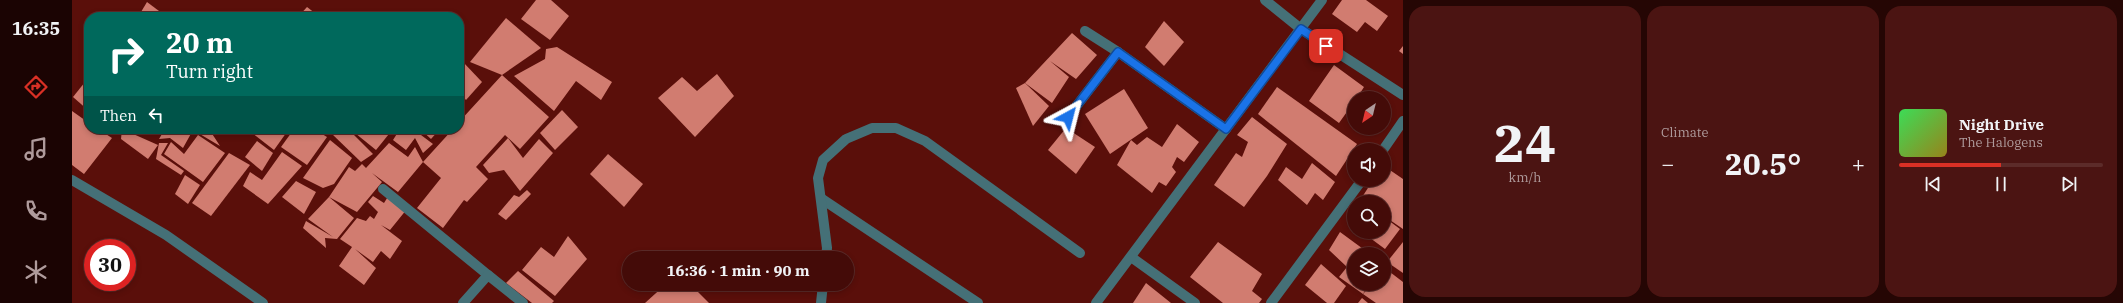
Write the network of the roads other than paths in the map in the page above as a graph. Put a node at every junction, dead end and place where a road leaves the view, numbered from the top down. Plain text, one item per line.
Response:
1 (1265, 0) edge
2 (1322, 0) edge
3 (1301, 29) junction
4 (1085, 31) dead end
5 (1118, 52) junction
6 (1403, 95) edge
7 (1068, 117) dead end
8 (1403, 121) edge
9 (1226, 129) junction
10 (1388, 143) edge
11 (72, 180) edge
12 (1357, 187) edge
13 (383, 189) dead end
14 (822, 199) junction
15 (827, 251) edge
16 (1080, 253) dead end
17 (1131, 257) junction
18 (488, 275) junction
19 (822, 291) edge
20 (263, 303) edge
21 (463, 303) edge
22 (523, 303) edge
23 (821, 303) edge
24 (978, 303) edge
25 (1096, 303) edge
26 (1195, 303) edge
27 (1271, 303) edge

1 - 3 street
2 - 3 street
3 - 6 street
3 - 9 street
4 - 5 street
5 - 7 street
5 - 9 street
8 - 10 street
9 - 17 street
11 - 20 street
12 - 27 street
13 - 18 street
14 - 15 street
14 - 16 street
14 - 24 street
17 - 25 street
17 - 26 street
18 - 21 street
18 - 22 street
19 - 23 street

